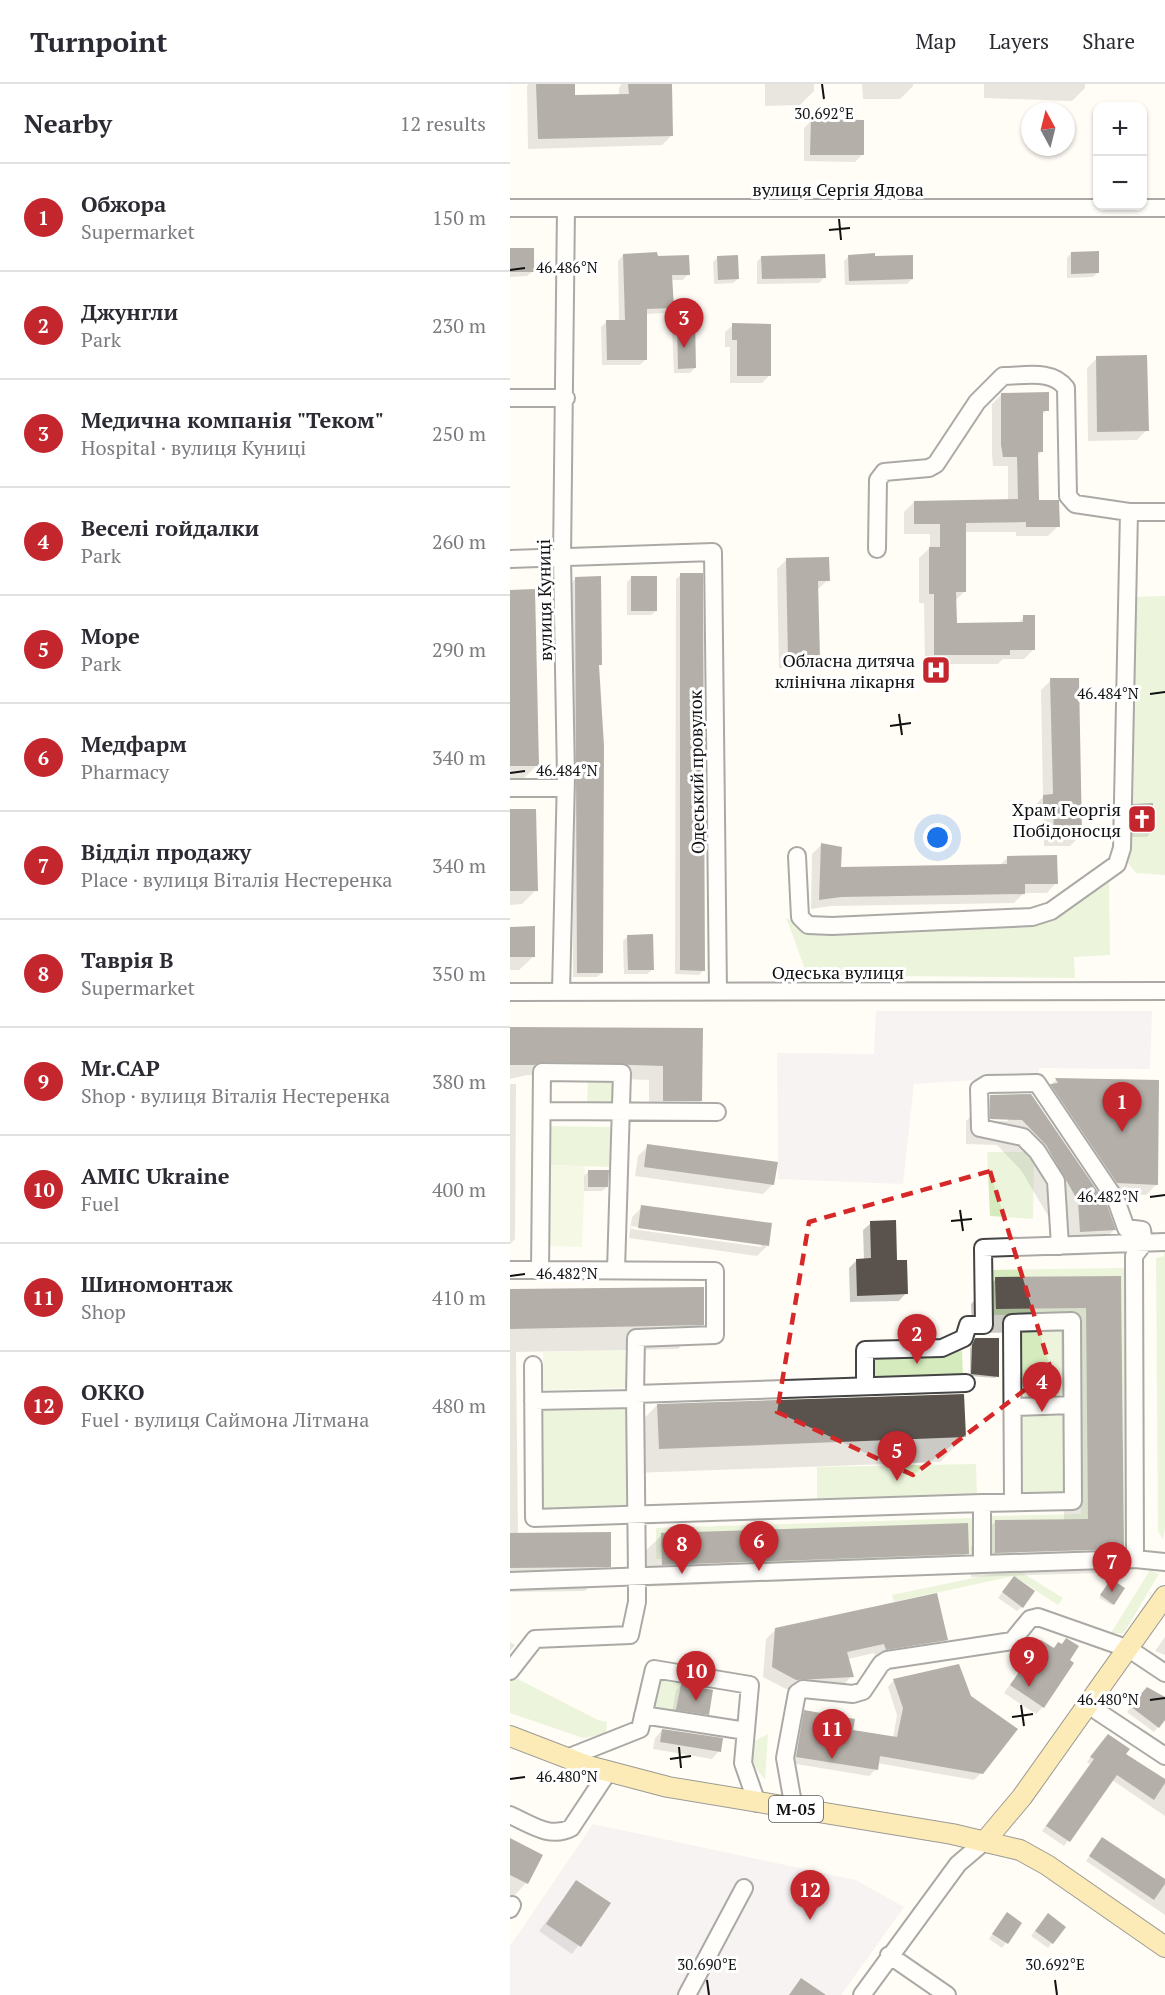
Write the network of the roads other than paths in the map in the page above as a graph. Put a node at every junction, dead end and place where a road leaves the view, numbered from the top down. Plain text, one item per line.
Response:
1 (510, 208) edge
2 (566, 208) junction
3 (1165, 208) edge
4 (510, 398) edge
5 (566, 398) junction
6 (1129, 512) junction
7 (1165, 512) edge
8 (877, 549) dead end
9 (562, 558) junction
10 (510, 559) edge
11 (510, 788) edge
12 (565, 788) junction
13 (797, 856) dead end
14 (717, 991) junction
15 (510, 992) edge
16 (561, 992) junction
17 (1165, 992) edge
18 (542, 1111) junction
19 (621, 1112) junction
20 (717, 1112) dead end
21 (1165, 1242) edge
22 (1144, 1243) junction
23 (1060, 1246) junction
24 (510, 1270) edge
25 (540, 1270) junction
26 (616, 1270) junction
27 (1012, 1323) junction
28 (984, 1325) junction
29 (533, 1365) dead end
30 (966, 1383) dead end
31 (866, 1386) junction
32 (635, 1397) junction
33 (533, 1401) junction
34 (1072, 1406) junction
35 (1013, 1407) junction
36 (1013, 1502) junction
37 (982, 1503) junction
38 (636, 1515) junction
39 (1135, 1559) junction
40 (1165, 1562) edge
41 (982, 1564) junction
42 (637, 1576) junction
43 (510, 1581) edge
44 (1165, 1596) edge
45 (1129, 1649) junction
46 (510, 1671) edge
47 (1165, 1673) edge
48 (1088, 1705) junction
49 (643, 1715) junction
50 (746, 1731) junction
51 (517, 1739) edge
52 (1165, 1756) edge
53 (567, 1758) junction
54 (608, 1772) junction
55 (757, 1803) junction
56 (794, 1809) junction
57 (510, 1815) edge
58 (985, 1841) junction
59 (744, 1888) dead end
60 (1165, 1947) edge
61 (889, 1955) junction
62 (687, 1995) edge
63 (862, 1995) edge
64 (947, 1995) edge

1 - 2 street, вулиця Сергія Ядова
2 - 3 street, вулиця Сергія Ядова
2 - 5 street, вулиця Куниці
4 - 5 street
5 - 9 street, вулиця Куниці
6 - 7 street
6 - 8 street
6 - 13 street
9 - 10 street
9 - 12 street, вулиця Куниці
9 - 14 street, Одеський провулок
11 - 12 street
12 - 16 street, вулиця Куниці
14 - 16 street, Одеська вулиця
14 - 17 street, Одеська вулиця
15 - 16 street, Одеська вулиця
18 - 19 street
18 - 19 street
18 - 25 street
19 - 20 street
19 - 26 street
21 - 22 street
22 - 23 street
22 - 23 street
22 - 39 street
23 - 28 street
24 - 25 street
25 - 26 street
26 - 32 street
27 - 28 street
27 - 34 street
27 - 35 street
28 - 31 street
29 - 33 street
30 - 31 street
31 - 32 street
32 - 33 street
32 - 38 street
33 - 38 street
34 - 35 street
34 - 36 street
35 - 36 street
36 - 37 street
37 - 38 street
37 - 41 street
38 - 42 street
39 - 40 street
39 - 41 street
41 - 42 street
42 - 43 street
42 - 46 street
44 - 45 main road
45 - 47 street
45 - 48 main road
45 - 56 street
48 - 52 street
48 - 58 main road
49 - 50 street
49 - 50 street
49 - 53 street
50 - 55 street
51 - 53 main road, М-05
53 - 54 main road, М-05
54 - 55 main road, М-05
54 - 57 street
55 - 56 main road, М-05
56 - 58 main road, М-05
58 - 60 main road, М-05
58 - 61 street
59 - 62 street
61 - 63 street
61 - 64 street

